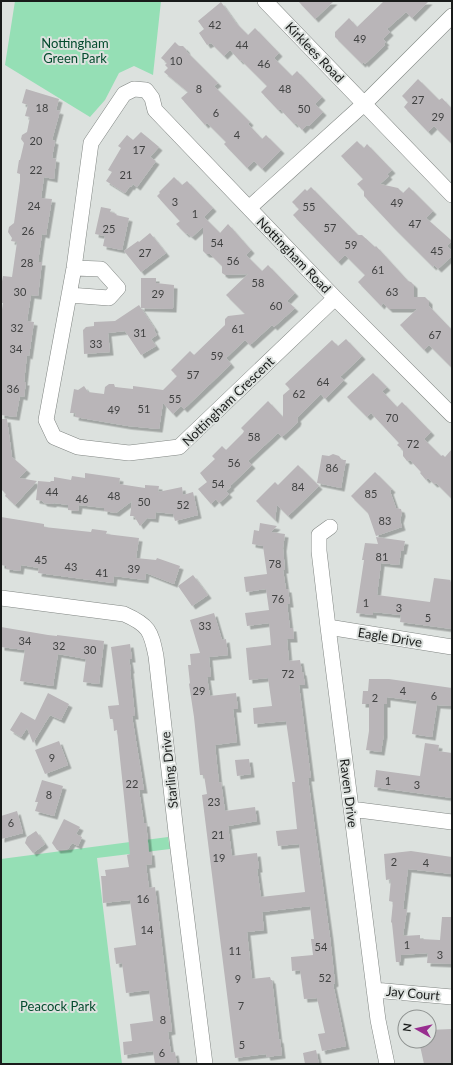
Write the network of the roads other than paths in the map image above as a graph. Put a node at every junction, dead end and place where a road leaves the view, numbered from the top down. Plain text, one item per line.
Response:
1 (265, 1) edge
2 (452, 16) edge
3 (365, 103) junction
4 (452, 195) edge
5 (249, 208) junction
6 (74, 268) junction
7 (69, 295) junction
8 (335, 298) junction
9 (452, 415) edge
10 (330, 527) dead end
11 (1, 598) edge
12 (328, 627) junction
13 (452, 647) edge
14 (351, 809) junction
15 (452, 822) edge
16 (374, 990) junction
17 (452, 997) edge
18 (205, 1064) edge
19 (387, 1064) edge

1 - 3 street, Kirklees Road
2 - 3 street, Nottingham Road
3 - 4 street, Kirklees Road
3 - 5 street, Nottingham Road
5 - 6 street, Nottingham Crescent
5 - 8 street, Nottingham Road
6 - 7 street, Nottingham Crescent
6 - 7 street
7 - 8 street, Nottingham Crescent
8 - 9 street, Nottingham Road
10 - 12 street, Raven Drive
11 - 18 street, Starling Drive
12 - 13 street, Eagle Drive
12 - 14 street, Raven Drive
14 - 15 street
14 - 16 street, Raven Drive
16 - 17 street, Jay Court
16 - 19 street, Raven Drive

